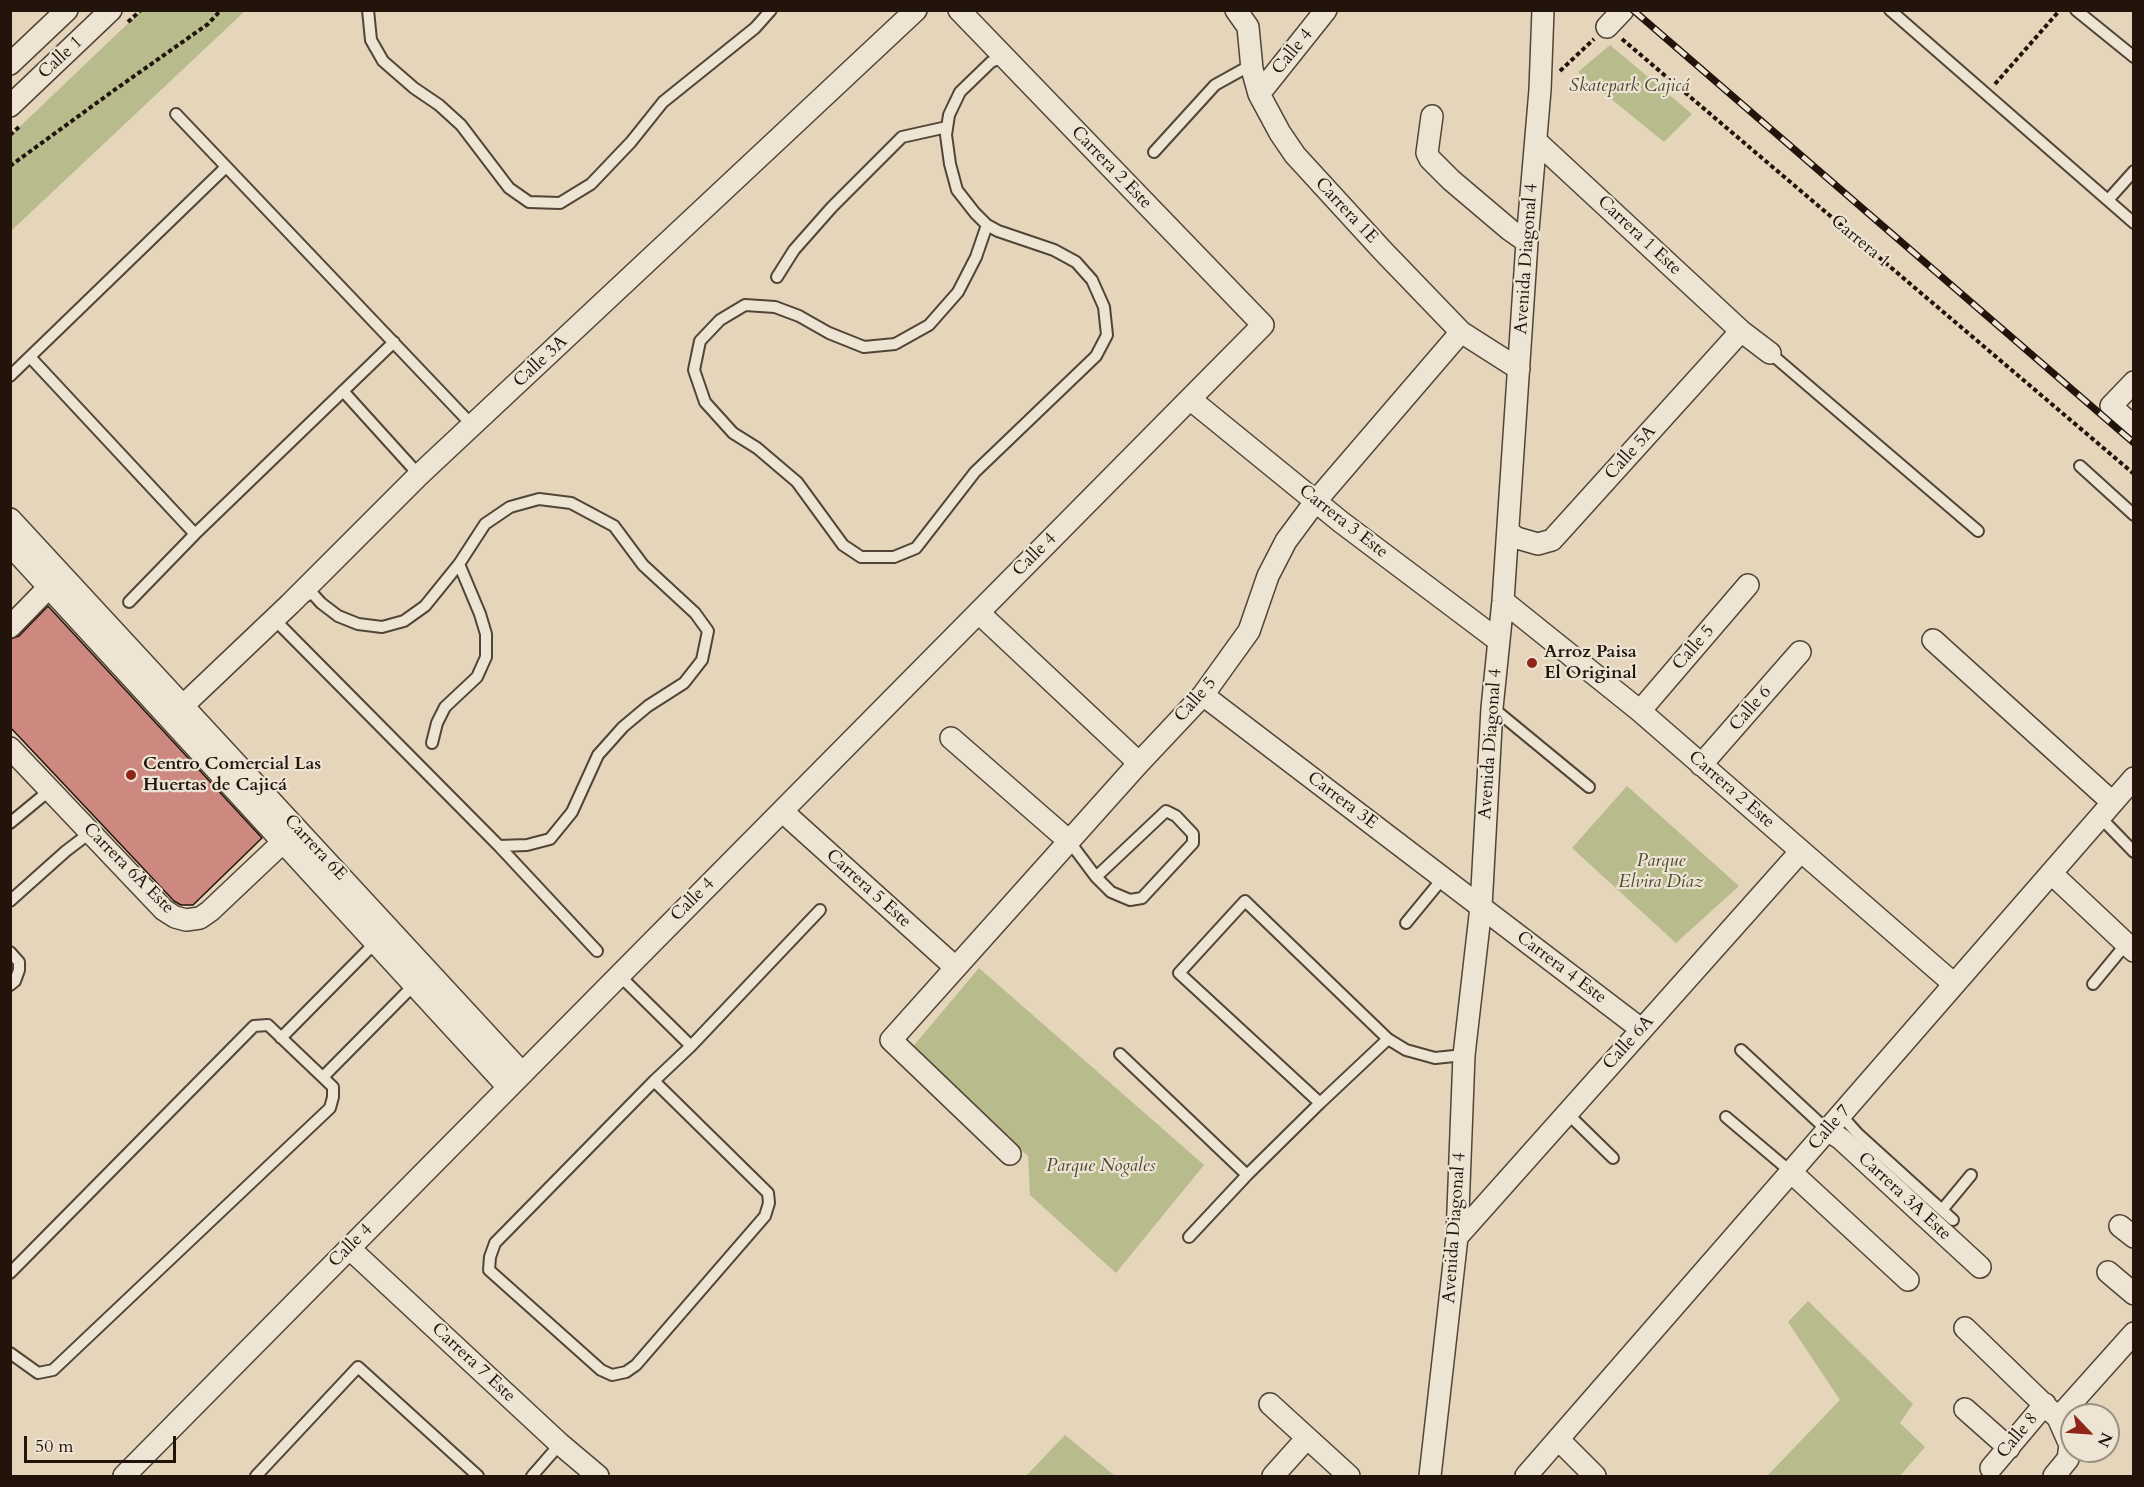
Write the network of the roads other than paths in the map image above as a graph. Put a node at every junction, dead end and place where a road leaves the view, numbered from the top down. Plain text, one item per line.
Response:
1 (67, 10) edge
2 (111, 10) edge
3 (368, 10) edge
4 (771, 10) edge
5 (916, 10) edge
6 (959, 10) edge
7 (1236, 10) edge
8 (1326, 10) edge
9 (1543, 10) edge
10 (1623, 10) edge
11 (1890, 10) edge
12 (2076, 10) edge
13 (1607, 27) road end
14 (1003, 57) junction
15 (2133, 57) edge
16 (11, 63) edge
17 (1252, 69) junction
18 (33, 85) junction
19 (1259, 94) junction
20 (10, 106) edge
21 (176, 114) dead end
22 (1432, 116) dead end
23 (947, 127) junction
24 (1536, 141) junction
25 (1154, 152) dead end
26 (226, 167) junction
27 (2133, 171) edge
28 (2108, 200) junction
29 (2133, 223) edge
30 (987, 225) junction
31 (1527, 242) junction
32 (777, 277) dead end
33 (1263, 325) joint
34 (1741, 331) junction
35 (1461, 332) junction
36 (393, 342) junction
37 (1770, 353) joint
38 (30, 357) junction
39 (1519, 369) junction
40 (10, 376) edge
41 (2133, 382) edge
42 (343, 391) junction
43 (1190, 399) junction
44 (473, 426) junction
45 (2133, 427) edge
46 (2080, 465) dead end
47 (419, 475) junction
48 (1315, 502) junction
49 (2133, 515) edge
50 (10, 519) edge
51 (1978, 531) dead end
52 (1508, 532) junction
53 (195, 534) junction
54 (10, 545) edge
55 (459, 564) junction
56 (1748, 585) dead end
57 (49, 587) junction
58 (1503, 601) junction
59 (129, 602) dead end
60 (290, 604) junction
61 (978, 612) junction
62 (274, 619) junction
63 (10, 627) edge
64 (1499, 640) junction
65 (1933, 640) dead end
66 (1800, 652) dead end
67 (1203, 695) junction
68 (1492, 708) junction
69 (1640, 711) junction
70 (176, 712) junction
71 (951, 738) dead end
72 (432, 743) dead end
73 (10, 748) edge
74 (1139, 763) junction
75 (1701, 765) junction
76 (2133, 778) edge
77 (1589, 787) dead end
78 (50, 790) junction
79 (2106, 810) junction
80 (782, 811) junction
81 (10, 823) edge
82 (91, 832) junction
83 (1069, 841) junction
84 (283, 842) junction
85 (499, 846) junction
86 (1801, 850) junction
87 (2133, 852) edge
88 (2051, 873) junction
89 (1096, 878) junction
90 (1443, 878) junction
91 (10, 902) edge
92 (1481, 907) junction
93 (820, 910) dead end
94 (1406, 923) dead end
95 (378, 944) junction
96 (2130, 947) edge
97 (597, 951) dead end
98 (10, 952) edge
99 (955, 967) junction
100 (619, 975) junction
101 (1954, 984) junction
102 (2093, 984) dead end
103 (10, 985) edge
104 (416, 986) junction
105 (1641, 1029) junction
106 (281, 1038) junction
107 (1388, 1039) junction
108 (691, 1046) junction
109 (1741, 1050) dead end
110 (1120, 1054) dead end
111 (1464, 1054) junction
112 (323, 1077) junction
113 (515, 1080) junction
114 (654, 1081) junction
115 (1320, 1103) junction
116 (1567, 1113) junction
117 (1726, 1117) dead end
118 (1834, 1122) junction
119 (1010, 1154) dead end
120 (1613, 1158) dead end
121 (1791, 1172) junction
122 (1247, 1175) junction
123 (1971, 1175) dead end
124 (1942, 1210) junction
125 (1953, 1220) dead end
126 (1188, 1237) dead end
127 (1457, 1237) junction
128 (349, 1248) junction
129 (1980, 1267) dead end
130 (2108, 1272) dead end
131 (10, 1273) edge
132 (1908, 1280) dead end
133 (2133, 1294) edge
134 (1965, 1328) dead end
135 (2133, 1333) edge
136 (10, 1353) edge
137 (1270, 1404) dead end
138 (1965, 1409) dead end
139 (2052, 1411) junction
140 (1307, 1438) junction
141 (1558, 1439) junction
142 (560, 1444) junction
143 (2009, 1448) junction
144 (1990, 1468) dead end
145 (124, 1476) edge
146 (256, 1476) edge
147 (478, 1476) edge
148 (532, 1476) edge
149 (598, 1476) edge
150 (1274, 1476) edge
151 (1349, 1476) edge
152 (1430, 1476) edge
153 (1526, 1476) edge
154 (1595, 1476) edge
155 (2054, 1476) edge

1 - 16 street, Calle 1
2 - 18 street, Calle 1
3 - 4 lane
5 - 44 street, Calle 3A
6 - 14 street, Carrera 2 Este
7 - 17 street, Carrera 1E
8 - 19 street, Calle 4
9 - 24 street, Avenida Diagonal 4
10 - 13 street
11 - 28 lane
12 - 15 lane
14 - 23 lane
14 - 33 street, Carrera 2 Este
16 - 18 street
17 - 19 street, Carrera 1E
17 - 25 lane
18 - 20 street, Calle 1
19 - 35 street, Carrera 1E
21 - 26 lane
22 - 31 street
23 - 30 lane
23 - 32 lane
24 - 31 street, Avenida Diagonal 4
24 - 34 street, Carrera 1 Este
26 - 36 lane
26 - 38 lane
27 - 28 lane
28 - 29 lane
30 - 30 lane
31 - 39 street, Avenida Diagonal 4
33 - 43 street, Calle 4
34 - 37 street, Carrera 1 Este
34 - 52 street, Calle 5A
35 - 39 street, Carrera 1E
35 - 48 street, Calle 5
36 - 42 lane
36 - 44 lane
37 - 51 lane
38 - 40 lane
38 - 53 lane
39 - 52 street, Avenida Diagonal 4
41 - 45 street
42 - 47 lane
42 - 53 lane
43 - 48 street, Carrera 3 Este
43 - 61 street, Calle 4
44 - 47 street, Calle 3A
46 - 49 lane
47 - 60 street, Calle 3A
48 - 64 street, Carrera 3 Este
48 - 67 street, Calle 5
50 - 70 street, Carrera 6E
52 - 58 street, Avenida Diagonal 4
53 - 59 lane
54 - 57 street, Carrera 6E
55 - 60 lane
55 - 72 lane
55 - 85 lane
56 - 69 street, Calle 5
57 - 63 street
57 - 70 street, Carrera 6E
58 - 64 street, Avenida Diagonal 4
58 - 69 street, Carrera 2 Este
60 - 62 street, Calle 3A
61 - 74 street
61 - 80 street, Calle 4
62 - 70 street, Calle 3A
62 - 85 lane
64 - 68 street, Avenida Diagonal 4
65 - 79 street
66 - 75 street, Calle 6
67 - 74 street, Calle 5
67 - 90 street, Carrera 3E
68 - 77 lane
68 - 92 street, Avenida Diagonal 4
69 - 75 street, Carrera 2 Este
70 - 84 street, Carrera 6E
70 - 113 street, Carrera 6E
71 - 83 street
73 - 78 street, Carrera 6A Este
74 - 83 street, Calle 5
75 - 86 street, Carrera 2 Este
76 - 79 street, Calle 7
78 - 81 lane
78 - 82 street, Carrera 6A Este
79 - 87 lane
79 - 88 street, Calle 7
80 - 99 street, Carrera 5 Este
80 - 100 street, Calle 4
82 - 84 street, Carrera 6A Este
82 - 91 lane
83 - 89 lane
83 - 99 street, Calle 5
84 - 95 street, Carrera 6E
85 - 97 lane
86 - 101 street, Carrera 2 Este
86 - 105 street, Calle 6A
88 - 96 street
88 - 101 street, Calle 7
89 - 89 lane
90 - 92 street, Carrera 3E
90 - 94 lane
92 - 105 street, Carrera 4 Este
92 - 111 street, Avenida Diagonal 4
93 - 108 lane
95 - 104 street, Carrera 6E
95 - 106 lane
96 - 102 lane
98 - 103 lane
99 - 119 street, Calle 5
100 - 108 lane
100 - 113 street, Calle 4
101 - 118 street, Calle 7
104 - 112 lane
104 - 113 street, Carrera 6E
105 - 116 street, Calle 6A
106 - 112 lane
106 - 131 lane
107 - 111 lane
107 - 115 lane
107 - 115 lane
108 - 114 lane
109 - 118 lane
110 - 122 lane
111 - 127 street, Avenida Diagonal 4
112 - 136 lane
113 - 128 street, Calle 4
114 - 114 lane
115 - 122 lane
116 - 120 lane
116 - 127 street, Calle 6A
117 - 121 lane
118 - 121 street, Calle 7
118 - 124 lane
118 - 129 street, Carrera 3A Este
121 - 132 street
121 - 141 street, Calle 7
122 - 126 lane
123 - 124 lane
124 - 125 lane
127 - 152 street, Avenida Diagonal 4
128 - 142 street, Carrera 7 Este
128 - 145 street, Calle 4
130 - 133 street
134 - 139 street
135 - 139 street, Calle 8
137 - 140 street
138 - 143 street
139 - 143 street, Calle 8
139 - 155 street
140 - 150 street
140 - 151 street
141 - 153 street, Calle 7
141 - 154 street
142 - 148 lane
142 - 149 street, Carrera 7 Este
143 - 144 street, Calle 8
146 - 147 lane

